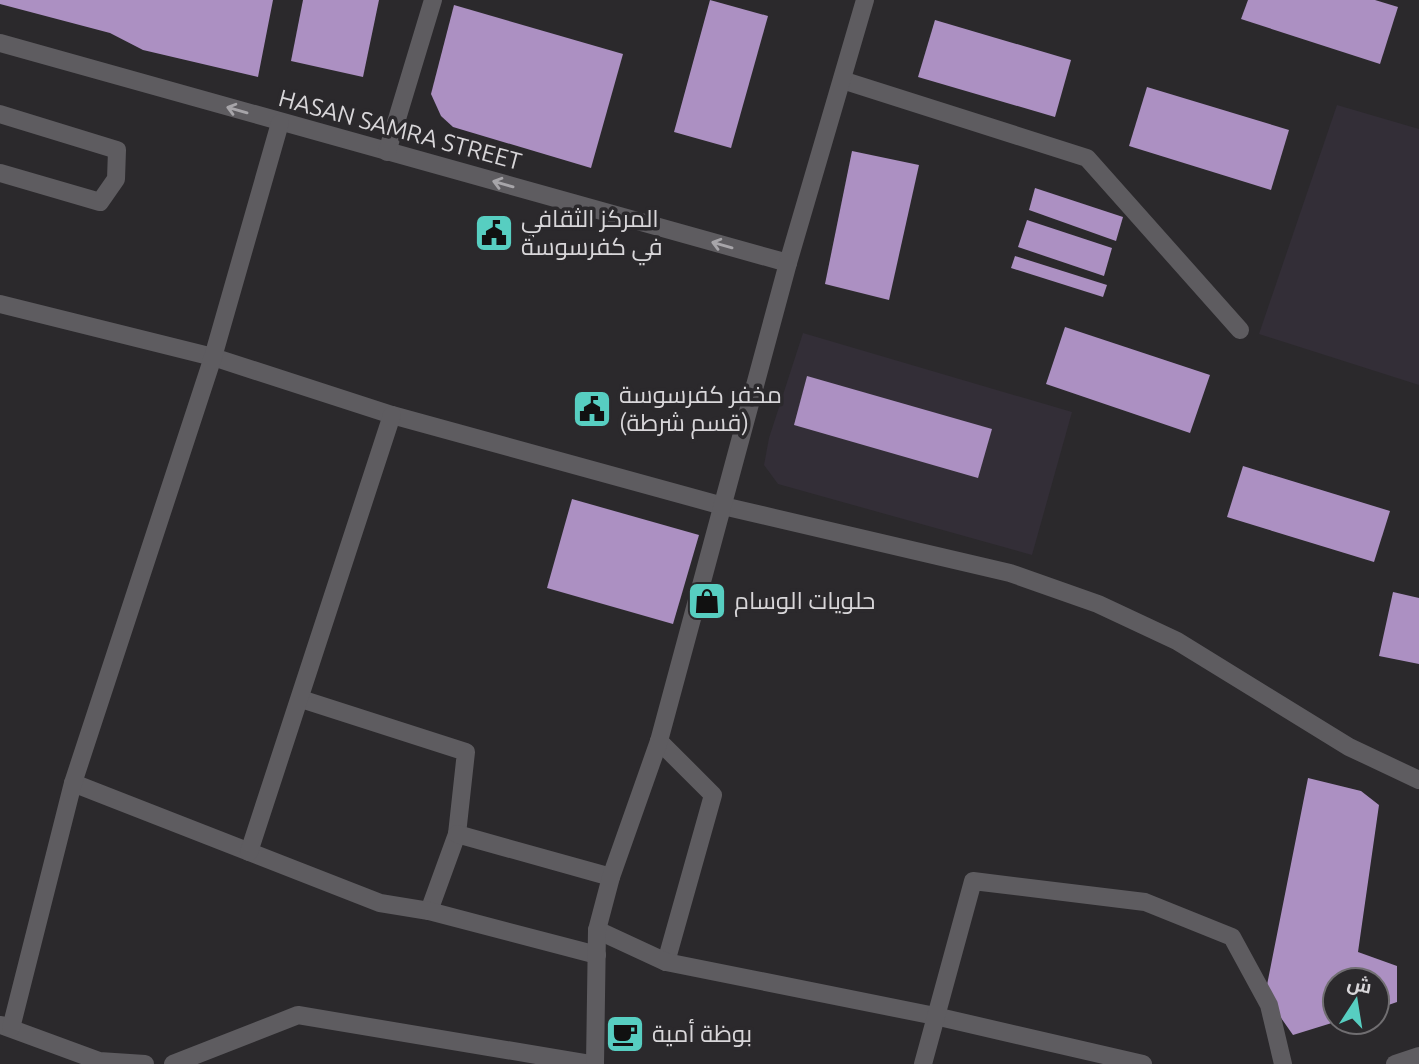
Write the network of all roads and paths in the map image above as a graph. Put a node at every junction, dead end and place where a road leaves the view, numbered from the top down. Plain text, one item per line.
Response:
1 (433, 0) edge
2 (865, 0) edge
3 (0, 43) edge
4 (842, 80) junction
5 (0, 114) edge
6 (280, 123) junction
7 (387, 152) junction
8 (0, 173) edge
9 (788, 263) junction
10 (0, 304) edge
11 (1240, 330) dead end
12 (213, 357) junction
13 (391, 415) junction
14 (723, 506) junction
15 (301, 699) junction
16 (659, 741) junction
17 (1419, 780) edge
18 (73, 783) junction
19 (457, 834) junction
20 (249, 852) junction
21 (611, 877) junction
22 (429, 911) junction
23 (597, 930) junction
24 (597, 955) junction
25 (666, 962) junction
26 (935, 1017) junction
27 (6, 1027) edge
28 (1419, 1056) edge
29 (99, 1062) edge
30 (145, 1064) edge
31 (173, 1064) edge
32 (593, 1064) edge
33 (923, 1064) edge
34 (1143, 1064) edge
35 (1283, 1064) edge
36 (1395, 1064) edge

1 - 7 street
2 - 4 street
6 -> 3 street, HASAN SAMRA STREET
4 - 9 street
4 - 11 street
5 - 8 street
6 - 7 street, HASAN SAMRA STREET
6 - 12 street
9 -> 7 street, HASAN SAMRA STREET
9 - 14 street
10 - 12 street
12 - 13 street
12 - 18 street
13 - 14 street
13 - 15 street
14 - 16 street
14 - 17 street
15 - 19 street
15 - 20 street
16 - 21 street
16 - 25 street
18 - 20 street
18 - 27 street
19 - 21 street
19 - 22 street
20 - 22 street
21 - 23 street
22 - 24 street
23 - 24 street
23 - 25 street
24 - 32 street
25 - 26 street
26 - 33 street
26 - 34 street
26 - 35 street
27 - 29 street
28 - 36 street
29 - 30 street
31 - 32 street

